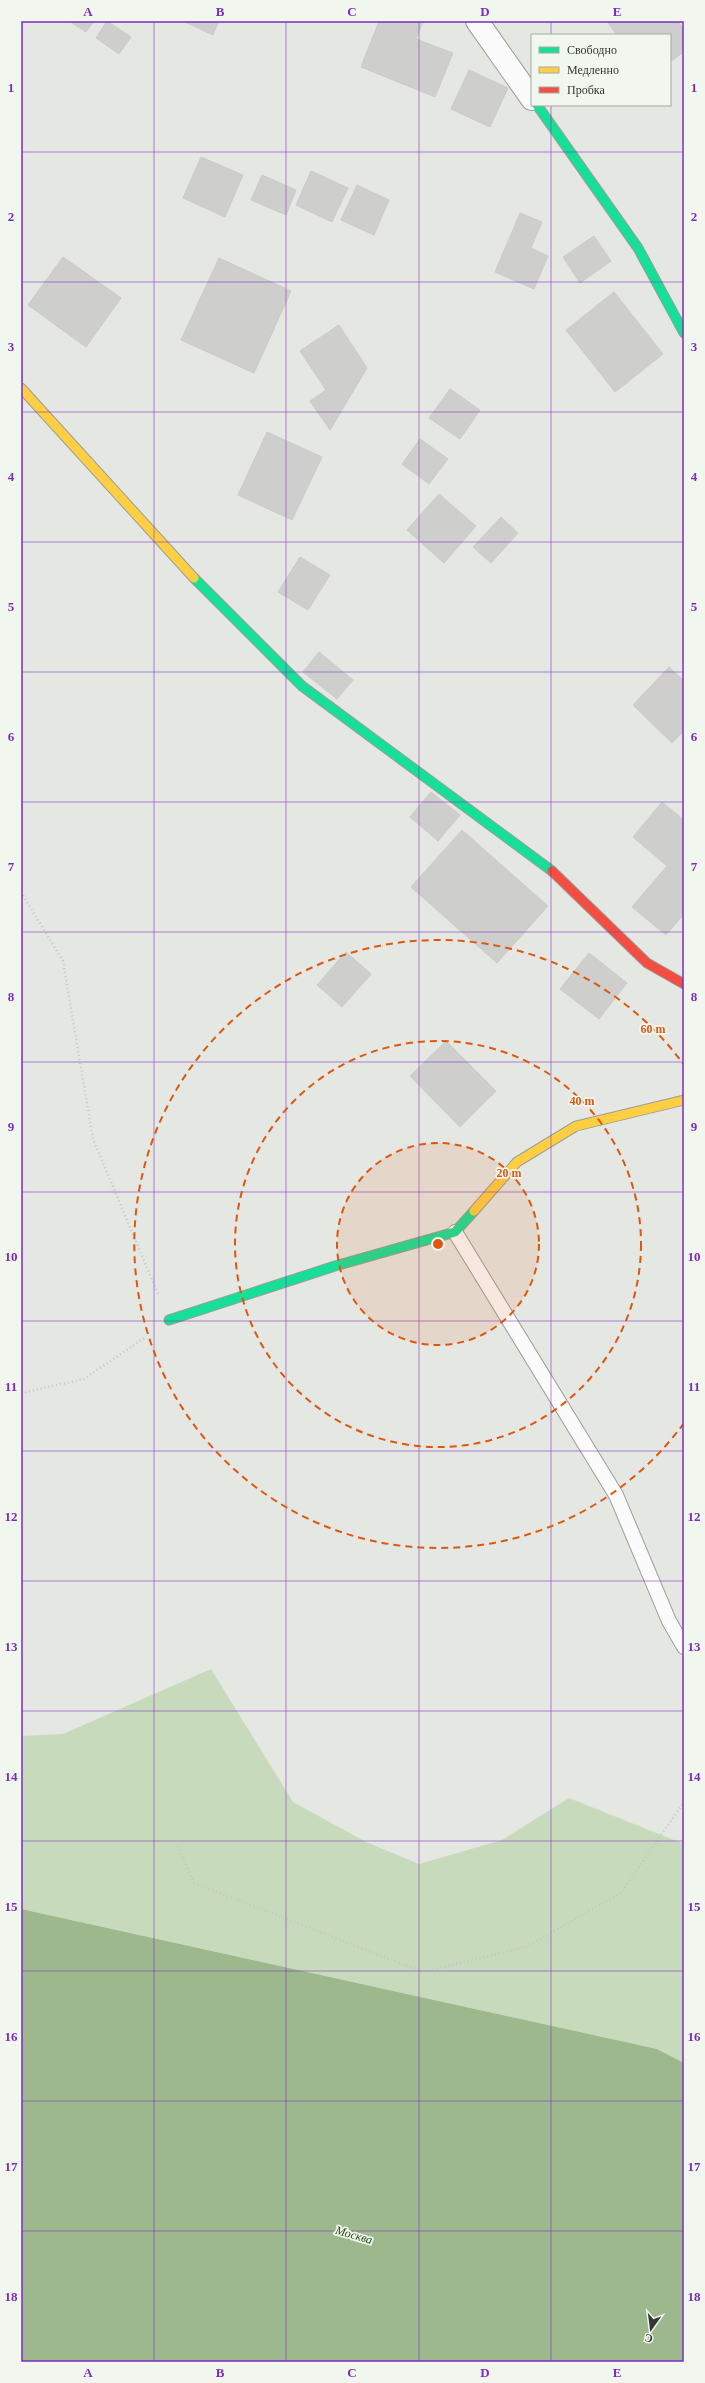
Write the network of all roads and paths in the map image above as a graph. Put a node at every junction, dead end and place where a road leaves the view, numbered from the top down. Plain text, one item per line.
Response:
1 (480, 22) edge
2 (531, 98) edge
3 (537, 106) edge
4 (684, 333) edge
5 (21, 388) edge
6 (21, 892) edge
7 (684, 984) edge
8 (684, 1100) edge
9 (455, 1232) junction
10 (169, 1320) junction
11 (21, 1393) edge
12 (684, 1647) edge
13 (684, 1802) edge
14 (178, 1846) dead end

1 - 2 street
3 - 4 street
5 - 7 street
6 - 10 path
8 - 9 street
9 - 10 street
9 - 12 lane
10 - 11 path
13 - 14 path

